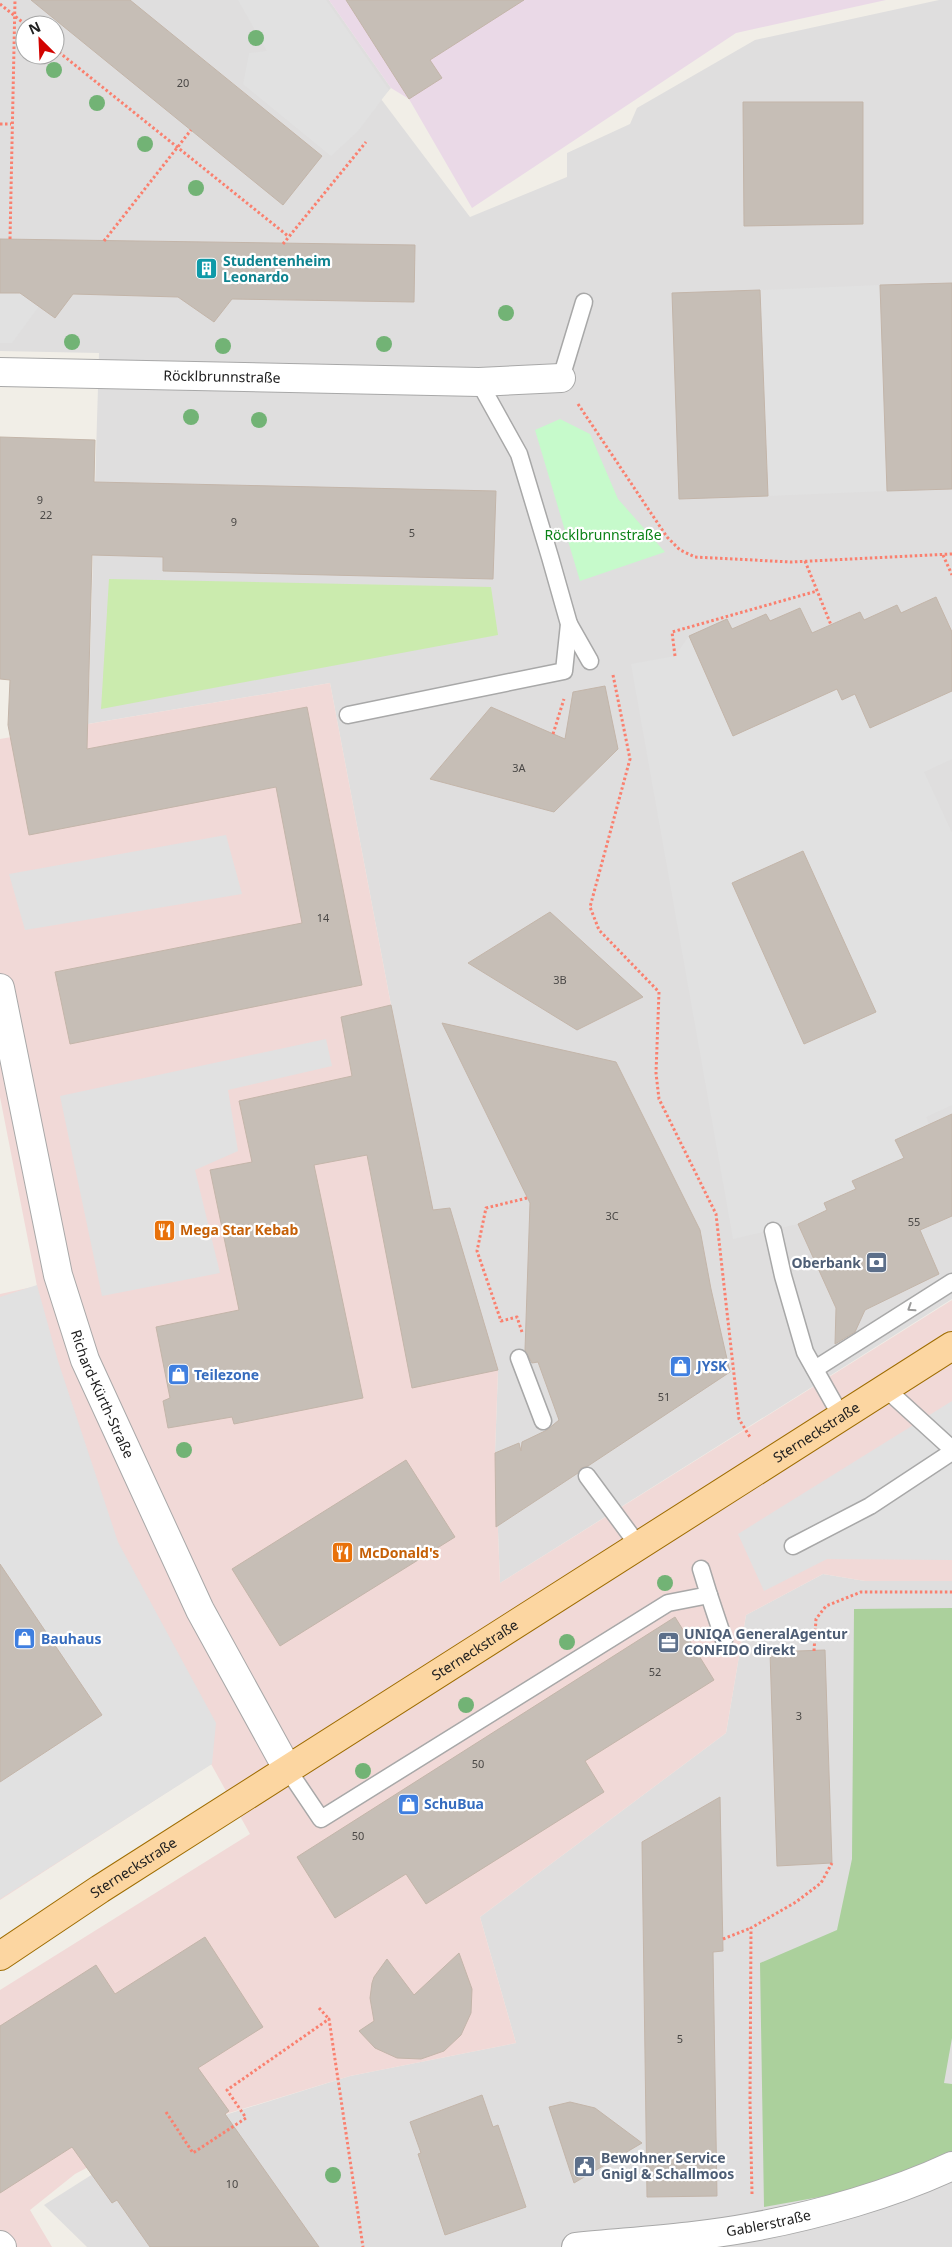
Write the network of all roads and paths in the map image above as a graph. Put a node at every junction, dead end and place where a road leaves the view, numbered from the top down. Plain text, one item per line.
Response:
1 (15, 0) edge
2 (0, 4) edge
3 (14, 15) junction
4 (65, 57) edge
5 (0, 124) edge
6 (11, 124) junction
7 (191, 130) dead end
8 (366, 142) dead end
9 (177, 148) junction
10 (288, 236) junction
11 (10, 239) dead end
12 (104, 241) dead end
13 (283, 244) dead end
14 (584, 302) dead end
15 (0, 372) edge
16 (561, 378) junction
17 (479, 382) junction
18 (952, 554) edge
19 (943, 555) junction
20 (805, 561) junction
21 (952, 575) edge
22 (817, 591) junction
23 (569, 624) junction
24 (831, 625) dead end
25 (675, 656) dead end
26 (590, 661) dead end
27 (611, 666) dead end
28 (564, 671) junction
29 (348, 715) dead end
30 (553, 734) dead end
31 (0, 988) edge
32 (527, 1198) dead end
33 (773, 1231) dead end
34 (952, 1282) edge
35 (952, 1346) edge
36 (519, 1358) joint
37 (815, 1368) junction
38 (885, 1388) junction
39 (841, 1416) junction
40 (543, 1421) dead end
41 (952, 1450) edge
42 (767, 1463) junction
43 (588, 1476) dead end
44 (638, 1545) junction
45 (793, 1546) dead end
46 (701, 1569) dead end
47 (952, 1592) edge
48 (708, 1594) junction
49 (724, 1640) dead end
50 (814, 1651) dead end
51 (288, 1770) junction
52 (832, 1864) dead end
53 (751, 1928) junction
54 (723, 1939) dead end
55 (0, 1956) edge
56 (319, 2008) dead end
57 (329, 2019) junction
58 (166, 2112) dead end
59 (952, 2166) edge
60 (754, 2237) edge
61 (364, 2247) edge
62 (576, 2247) edge

1 - 3 path
2 - 3 path
3 - 6 path
4 - 9 path
5 - 6 path
6 - 11 path
7 - 9 path
8 - 10 path
9 - 10 path
9 - 12 path
10 - 13 path
14 - 16 lane
15 - 17 street, Röcklbrunnstraße
16 - 17 street, Röcklbrunnstraße
16 - 20 path
17 - 23 lane
18 - 19 path
19 - 20 path
19 - 21 path
20 - 22 path
22 - 24 path
22 - 25 path
23 - 26 lane
23 - 28 lane
27 - 42 path
28 - 29 lane
28 - 30 path
31 - 51 street, Richard-Kürth-Straße
32 - 36 path
33 - 37 lane
34 -> 37 lane
35 - 38 main road, Sterneckstraße
36 - 40 lane
37 - 39 lane
38 - 39 main road, Sterneckstraße
38 - 41 lane
39 - 42 main road, Sterneckstraße
41 - 45 lane
42 - 44 main road, Sterneckstraße
43 - 44 lane
44 - 51 main road, Sterneckstraße
46 - 48 lane
47 - 50 path
48 - 49 lane
48 - 51 lane
51 - 55 main road, Sterneckstraße
52 - 53 path
53 - 54 path
53 - 60 path
56 - 57 path
57 - 58 path
57 - 61 path
59 - 60 street, Gablerstraße
60 - 62 street, Gablerstraße

